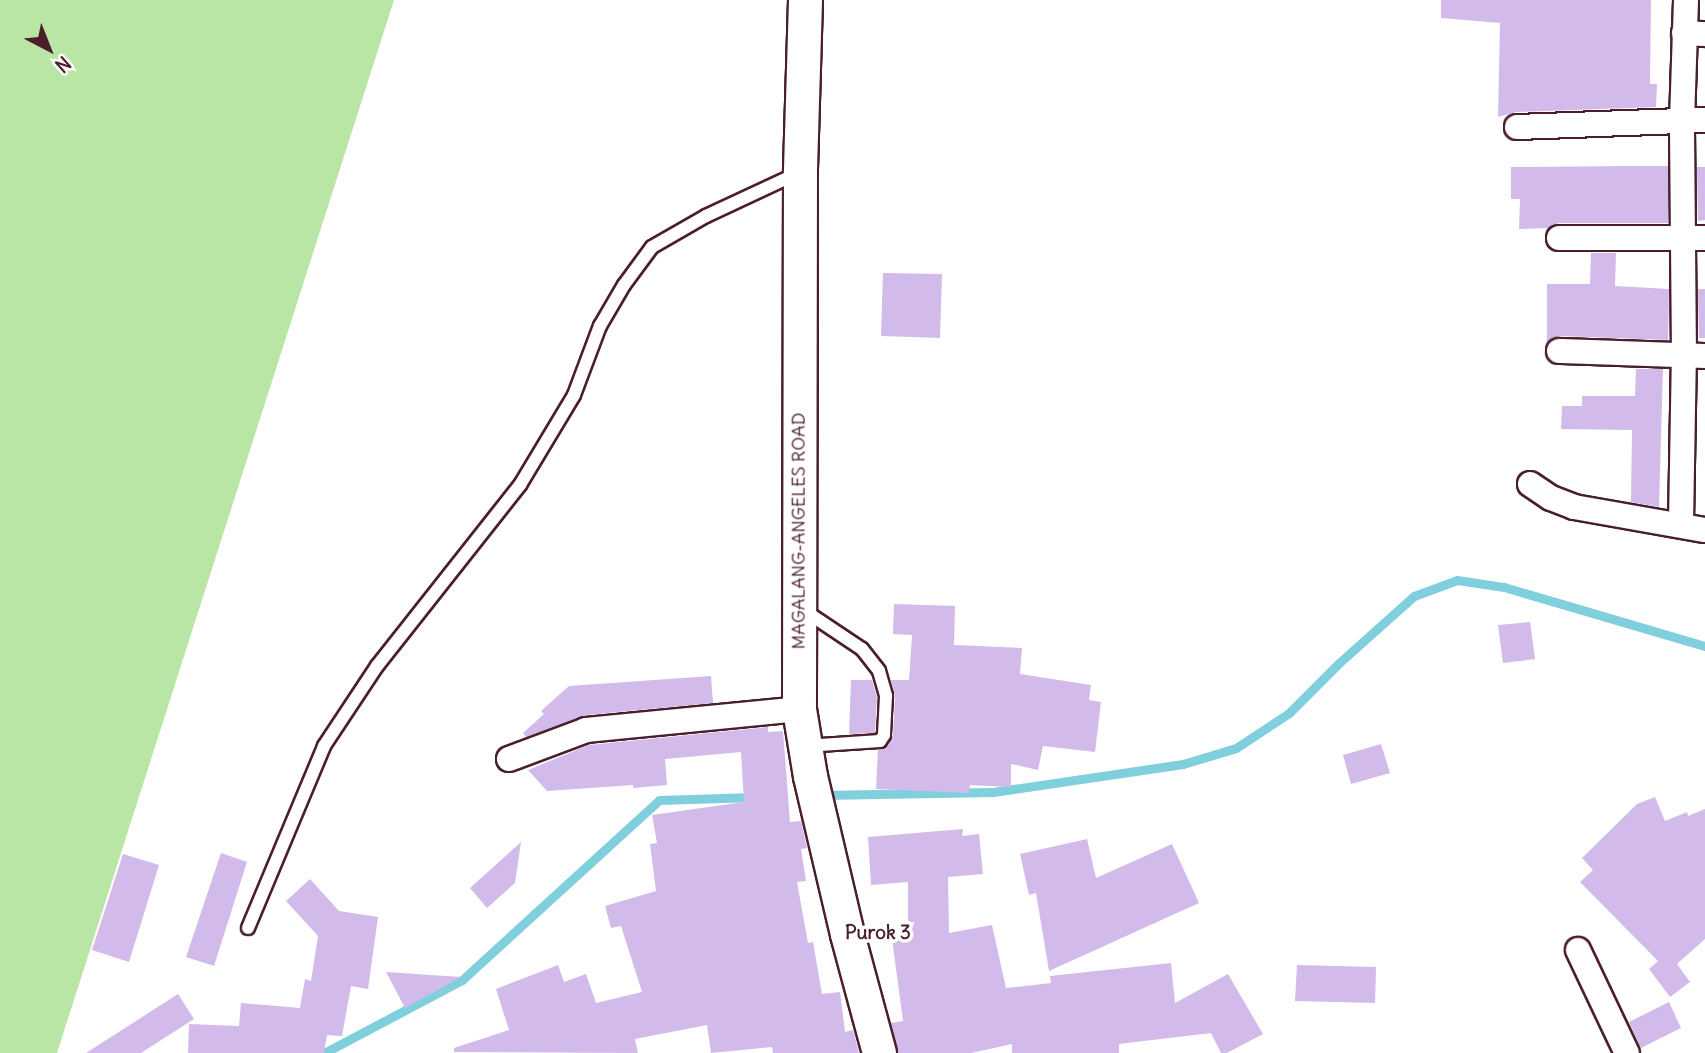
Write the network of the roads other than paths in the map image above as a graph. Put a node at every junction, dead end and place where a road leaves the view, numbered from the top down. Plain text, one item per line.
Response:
1 (805, 0) edge
2 (1686, 0) edge
3 (1694, 34) edge
4 (1693, 120) edge
5 (1517, 127) dead end
6 (800, 172) junction
7 (1559, 238) dead end
8 (1694, 239) edge
9 (1559, 351) dead end
10 (1695, 357) edge
11 (1530, 485) dead end
12 (1681, 523) junction
13 (1705, 530) edge
14 (799, 607) junction
15 (799, 709) junction
16 (509, 759) dead end
17 (807, 761) junction
18 (248, 928) dead end
19 (1578, 950) dead end
20 (879, 1053) edge
21 (1627, 1053) edge

1 - 6 main road, MAGALANG-ANGELES ROAD
2 - 3 street
3 - 4 street
4 - 5 street
4 - 8 street
6 - 14 main road, MAGALANG-ANGELES ROAD
6 - 18 lane
7 - 8 street
8 - 10 street
9 - 10 street
10 - 12 street
11 - 12 street
12 - 13 street
14 - 15 main road, MAGALANG-ANGELES ROAD
14 - 17 lane
15 - 16 street
15 - 17 main road, MAGALANG-ANGELES ROAD
17 - 20 main road, MAGALANG-ANGELES ROAD
19 - 21 street

